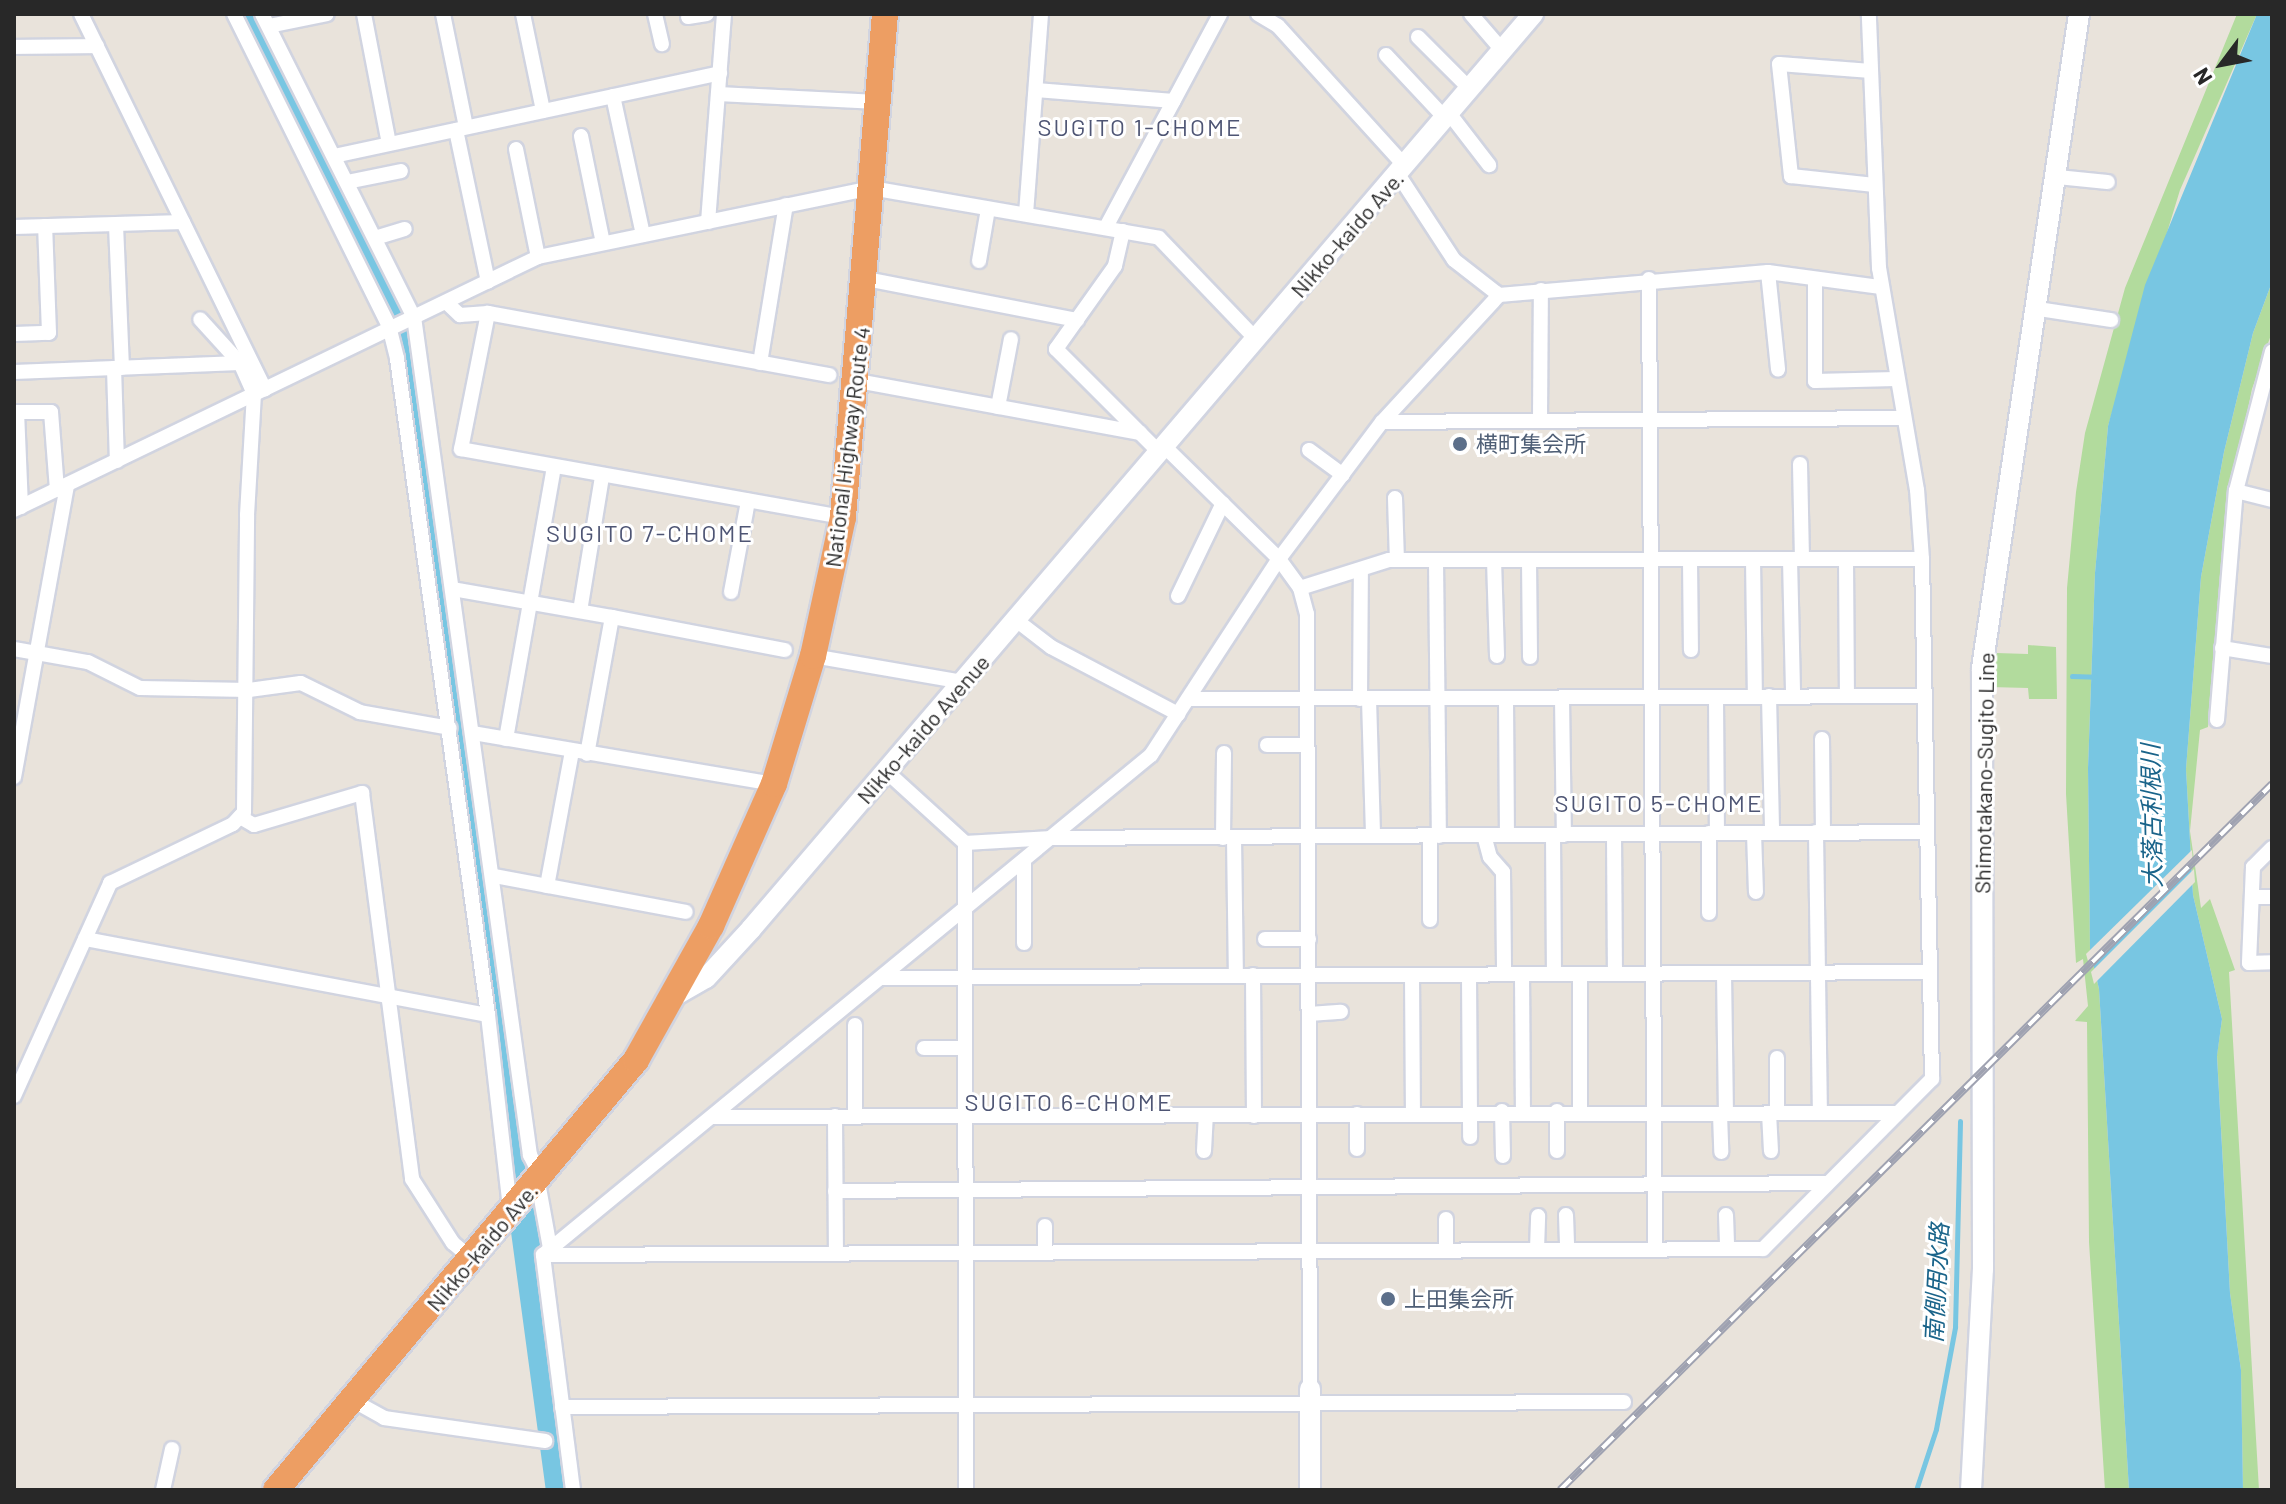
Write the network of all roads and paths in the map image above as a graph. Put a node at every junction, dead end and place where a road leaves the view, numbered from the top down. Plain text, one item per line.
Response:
1 (81, 14) edge
2 (234, 14) edge
3 (327, 14) edge
4 (364, 14) edge
5 (443, 14) edge
6 (523, 14) edge
7 (655, 14) edge
8 (707, 14) edge
9 (724, 14) edge
10 (885, 14) edge
11 (1041, 14) edge
12 (1220, 14) edge
13 (1258, 14) edge
14 (1471, 14) edge
15 (1533, 14) edge
16 (1869, 14) edge
17 (2079, 14) edge
18 (688, 17) dead end
19 (266, 20) edge
20 (1418, 37) dead end
21 (662, 44) dead end
22 (97, 46) junction
23 (14, 47) edge
24 (1502, 50) junction
25 (1386, 55) dead end
26 (1871, 71) junction
27 (720, 73) junction
28 (1470, 89) junction
29 (1036, 90) junction
30 (718, 94) junction
31 (613, 96) junction
32 (1174, 101) junction
33 (878, 102) junction
34 (543, 111) junction
35 (1447, 116) junction
36 (461, 128) junction
37 (581, 136) dead end
38 (389, 144) junction
39 (516, 149) dead end
40 (334, 156) junction
41 (1489, 165) dead end
42 (1402, 170) junction
43 (401, 171) dead end
44 (2057, 177) junction
45 (347, 182) junction
46 (2108, 182) dead end
47 (1875, 185) junction
48 (871, 188) junction
49 (786, 205) junction
50 (988, 209) junction
51 (1026, 214) junction
52 (183, 222) junction
53 (708, 222) junction
54 (116, 225) junction
55 (45, 226) junction
56 (14, 227) edge
57 (1106, 227) junction
58 (405, 229) dead end
59 (1123, 231) junction
60 (643, 235) junction
61 (375, 238) junction
62 (603, 243) junction
63 (538, 257) junction
64 (979, 261) dead end
65 (1768, 272) junction
66 (866, 279) junction
67 (1649, 279) junction
68 (1815, 281) junction
69 (488, 282) junction
70 (1881, 287) junction
71 (1541, 290) junction
72 (1499, 295) junction
73 (447, 303) junction
74 (2038, 309) junction
75 (488, 313) junction
76 (414, 317) junction
77 (200, 319) dead end
78 (1077, 320) junction
79 (2111, 320) dead end
80 (389, 326) junction
81 (14, 334) edge
82 (1011, 339) dead end
83 (1256, 339) junction
84 (2272, 352) edge
85 (240, 363) junction
86 (760, 363) junction
87 (118, 368) junction
88 (1778, 369) dead end
89 (14, 372) edge
90 (829, 375) dead end
91 (1896, 379) junction
92 (857, 381) junction
93 (260, 392) junction
94 (998, 407) junction
95 (1904, 418) junction
96 (1649, 419) junction
97 (1540, 420) junction
98 (1382, 422) junction
99 (1140, 433) junction
100 (433, 444) junction
101 (461, 449) junction
102 (1162, 449) junction
103 (1309, 450) dead end
104 (117, 461) junction
105 (1800, 464) dead end
106 (554, 467) junction
107 (1343, 475) junction
108 (602, 476) junction
109 (62, 487) junction
110 (2236, 491) junction
111 (1395, 498) dead end
112 (2272, 500) edge
113 (748, 501) junction
114 (1223, 503) junction
115 (18, 509) edge
116 (843, 517) junction
117 (1279, 559) junction
118 (1753, 559) junction
119 (1796, 559) junction
120 (1846, 559) junction
121 (1922, 559) junction
122 (1397, 560) junction
123 (1436, 560) junction
124 (1494, 560) junction
125 (1529, 560) junction
126 (1650, 560) junction
127 (1690, 560) junction
128 (1361, 570) junction
129 (1300, 588) junction
130 (453, 589) junction
131 (731, 592) dead end
132 (1178, 596) dead end
133 (532, 601) junction
134 (580, 611) junction
135 (612, 617) junction
136 (1016, 620) junction
137 (2222, 648) junction
138 (14, 649) edge
139 (785, 650) dead end
140 (1691, 650) dead end
141 (37, 653) junction
142 (813, 656) junction
143 (1497, 656) dead end
144 (2272, 656) edge
145 (1530, 657) dead end
146 (963, 682) junction
147 (249, 690) junction
148 (1762, 696) junction
149 (1793, 696) junction
150 (1847, 696) junction
151 (1924, 696) junction
152 (1651, 697) junction
153 (1716, 697) junction
154 (1438, 698) junction
155 (1506, 698) junction
156 (1562, 698) junction
157 (1188, 699) junction
158 (1307, 699) junction
159 (1364, 699) junction
160 (1178, 714) junction
161 (2217, 720) dead end
162 (450, 728) junction
163 (473, 733) junction
164 (506, 739) junction
165 (1822, 739) dead end
166 (1267, 745) dead end
167 (1307, 745) junction
168 (572, 751) junction
169 (1224, 753) dead end
170 (587, 754) junction
171 (886, 771) junction
172 (14, 777) edge
173 (774, 784) junction
174 (240, 817) junction
175 (1819, 832) junction
176 (1925, 832) junction
177 (1713, 833) junction
178 (1754, 833) junction
179 (1772, 833) junction
180 (1614, 834) junction
181 (1653, 834) junction
182 (1484, 835) junction
183 (1507, 835) junction
184 (1558, 835) junction
185 (1373, 836) junction
186 (1435, 836) junction
187 (1308, 837) junction
188 (1052, 838) junction
189 (1229, 838) junction
190 (965, 843) junction
191 (2272, 848) edge
192 (1024, 862) junction
193 (494, 876) junction
194 (547, 886) junction
195 (1756, 892) dead end
196 (2254, 897) junction
197 (2272, 897) edge
198 (686, 912) dead end
199 (963, 912) junction
200 (1709, 913) dead end
201 (1430, 920) dead end
202 (85, 939) junction
203 (1265, 939) dead end
204 (1309, 939) junction
205 (1024, 943) dead end
206 (2272, 962) edge
207 (1930, 972) junction
208 (1724, 973) junction
209 (1818, 973) junction
210 (1504, 974) junction
211 (1522, 974) junction
212 (1554, 974) junction
213 (1580, 974) junction
214 (1615, 974) junction
215 (1653, 974) junction
216 (1236, 975) junction
217 (1253, 975) junction
218 (1412, 975) junction
219 (1469, 975) junction
220 (1309, 976) junction
221 (963, 977) junction
222 (881, 978) junction
223 (676, 995) junction
224 (390, 997) junction
225 (1341, 1012) dead end
226 (1309, 1014) junction
227 (488, 1015) junction
228 (855, 1025) dead end
229 (924, 1048) dead end
230 (963, 1048) junction
231 (1777, 1058) dead end
232 (16, 1087) edge
233 (1502, 1111) junction
234 (1523, 1111) junction
235 (1557, 1111) junction
236 (1580, 1111) junction
237 (1471, 1112) junction
238 (1654, 1112) junction
239 (1820, 1112) junction
240 (1413, 1113) junction
241 (1773, 1113) junction
242 (1896, 1113) junction
243 (1357, 1114) junction
244 (1723, 1114) junction
245 (835, 1116) junction
246 (855, 1116) junction
247 (962, 1116) junction
248 (1206, 1116) junction
249 (1254, 1116) junction
250 (1308, 1116) junction
251 (712, 1117) junction
252 (1470, 1137) dead end
253 (1357, 1149) dead end
254 (1204, 1151) dead end
255 (1557, 1151) dead end
256 (1771, 1151) dead end
257 (1721, 1152) dead end
258 (1503, 1156) dead end
259 (538, 1181) junction
260 (1826, 1183) junction
261 (1655, 1186) junction
262 (1309, 1188) junction
263 (963, 1190) junction
264 (835, 1191) junction
265 (511, 1212) junction
266 (1566, 1215) dead end
267 (1726, 1215) dead end
268 (1538, 1216) dead end
269 (1446, 1219) dead end
270 (1045, 1226) dead end
271 (1655, 1248) junction
272 (1446, 1249) junction
273 (1537, 1249) junction
274 (1567, 1249) junction
275 (1727, 1249) junction
276 (1310, 1250) junction
277 (964, 1251) junction
278 (1045, 1251) junction
279 (546, 1252) junction
280 (836, 1252) junction
281 (472, 1259) junction
282 (1310, 1396) junction
283 (352, 1400) junction
284 (1624, 1402) dead end
285 (965, 1405) junction
286 (562, 1407) junction
287 (545, 1441) dead end
288 (172, 1449) dead end
289 (163, 1490) edge
290 (276, 1490) edge
291 (573, 1490) edge
292 (966, 1490) edge
293 (1310, 1490) edge
294 (1971, 1490) edge

1 - 22 street
2 - 80 street
3 - 19 street
4 - 38 street
5 - 36 street
6 - 34 street
7 - 21 street
8 - 18 street
9 - 27 street
10 - 33 highway, National Highway Route 4
11 - 29 street
12 - 32 street
13 - 42 street
14 - 24 street
15 - 24 main road, Nikko-kaido Ave.
16 - 26 street
17 - 44 main road, Shimotakano-Sugito Line
19 - 40 street
20 - 28 street
22 - 23 street
22 - 52 street
24 - 28 main road, Nikko-kaido Ave.
25 - 35 street
26 - 47 street
26 - 47 street
27 - 30 street
27 - 31 street
28 - 35 main road, Nikko-kaido Ave.
29 - 32 street
29 - 51 street
30 - 33 street
30 - 53 street
31 - 34 street
31 - 60 street
32 - 57 street
33 - 48 highway, National Highway Route 4
34 - 36 street
35 - 41 street
35 - 42 main road, Nikko-kaido Ave.
36 - 38 street
36 - 69 street
37 - 62 street
38 - 40 street
39 - 63 street
40 - 45 street
42 - 72 street
42 - 83 main road, Nikko-kaido Ave.
43 - 45 street
44 - 46 street
44 - 74 main road, Shimotakano-Sugito Line
45 - 61 street
47 - 70 street
48 - 49 street
48 - 50 street
48 - 66 highway, National Highway Route 4
49 - 53 street
49 - 86 street
50 - 51 street
50 - 64 street
51 - 57 street
52 - 54 street
52 - 93 street
53 - 60 street
54 - 55 street
54 - 87 street
55 - 56 street
55 - 81 street
57 - 59 street
58 - 61 street
59 - 78 street
59 - 83 street
60 - 62 street
61 - 76 street
62 - 63 street
63 - 69 street
65 - 67 street
65 - 68 street
65 - 88 street
66 - 78 street
66 - 92 highway, National Highway Route 4
67 - 71 street
67 - 96 street
68 - 70 street
68 - 91 street
69 - 73 street
70 - 91 street
71 - 72 street
71 - 97 street
72 - 98 street
73 - 75 street
73 - 76 street
74 - 79 street
74 - 294 main road, Shimotakano-Sugito Line
75 - 86 street
75 - 101 street
76 - 80 street
76 - 100 street
77 - 85 street
78 - 99 street
80 - 93 street
80 - 162 street
82 - 94 street
83 - 102 main road, Nikko-kaido Ave.
84 - 110 street
85 - 87 street
85 - 93 street
86 - 90 street
87 - 89 street
87 - 104 street
91 - 95 street
92 - 94 street
92 - 116 highway, National Highway Route 4
93 - 104 street
93 - 147 street
94 - 99 street
95 - 96 street
95 - 121 street
96 - 97 street
96 - 126 street
97 - 98 street
98 - 107 street
99 - 102 street
100 - 101 street
100 - 130 street
101 - 106 street
102 - 114 street
102 - 136 main road, Nikko-kaido Avenue
103 - 107 street
104 - 109 street
105 - 119 street
106 - 108 street
106 - 133 street
107 - 117 street
108 - 113 street
108 - 134 street
109 - 115 street
109 - 115 street
109 - 141 street
110 - 112 street
110 - 137 street
111 - 122 street
113 - 116 street
113 - 131 street
114 - 117 street
114 - 132 street
116 - 142 highway, National Highway Route 4
117 - 129 street
117 - 157 street
118 - 119 street
118 - 127 street
118 - 148 street
119 - 120 street
119 - 149 street
120 - 121 street
120 - 150 street
121 - 151 street
122 - 123 street
122 - 128 street
123 - 124 street
123 - 154 street
124 - 125 street
124 - 143 street
125 - 126 street
125 - 145 street
126 - 127 street
126 - 152 street
127 - 140 street
128 - 129 street
128 - 159 street
129 - 158 street
130 - 133 street
130 - 163 street
133 - 134 street
133 - 164 street
134 - 135 street
135 - 139 street
135 - 170 street
136 - 146 main road, Nikko-kaido Avenue
136 - 160 street
137 - 144 street
137 - 161 street
138 - 141 street
141 - 147 street
141 - 172 street
142 - 146 street
142 - 173 highway, National Highway Route 4
146 - 171 main road, Nikko-kaido Avenue
147 - 162 street
147 - 174 street
148 - 149 street
148 - 153 street
148 - 179 street
149 - 150 street
150 - 151 street
151 - 176 street
152 - 153 street
152 - 156 street
152 - 181 street
153 - 177 street
154 - 155 street
154 - 159 street
154 - 186 street
155 - 156 street
155 - 183 street
156 - 184 street
157 - 158 street
157 - 160 street
158 - 159 street
158 - 167 street
159 - 185 street
160 - 188 street
162 - 227 street
163 - 164 street
163 - 193 street
164 - 168 street
165 - 175 street
166 - 167 street
167 - 187 street
168 - 170 street
168 - 194 street
169 - 189 street
170 - 173 street
171 - 190 street
171 - 223 main road, Nikko-kaido Avenue
173 - 223 highway, National Highway Route 4
174 - 202 street
174 - 224 street
175 - 176 street
175 - 179 street
175 - 209 street
176 - 207 street
177 - 178 street
177 - 181 street
177 - 200 street
178 - 179 street
178 - 195 street
180 - 181 street
180 - 184 street
180 - 214 street
181 - 215 street
182 - 183 street
182 - 186 street
182 - 210 street
183 - 184 street
184 - 212 street
185 - 186 street
185 - 187 street
186 - 201 street
187 - 189 street
187 - 204 street
188 - 189 street
188 - 190 street
188 - 192 street
189 - 216 street
190 - 199 street
191 - 196 street
192 - 199 street
192 - 205 street
193 - 194 street
193 - 259 street
194 - 198 street
196 - 197 street
196 - 206 street
199 - 221 street
199 - 222 street
202 - 224 street
202 - 232 street
203 - 204 street
204 - 220 street
207 - 209 street
207 - 242 street
208 - 209 street
208 - 215 street
208 - 244 street
209 - 239 street
210 - 211 street
210 - 219 street
211 - 212 street
211 - 234 street
212 - 213 street
213 - 214 street
213 - 236 street
214 - 215 street
215 - 238 street
216 - 217 street
216 - 221 street
217 - 220 street
217 - 249 street
218 - 219 street
218 - 220 street
218 - 240 street
219 - 237 street
220 - 226 street
221 - 222 street
221 - 230 street
222 - 251 street
223 - 259 highway, Nikko-kaido Ave.
224 - 227 street
224 - 281 street
225 - 226 street
226 - 250 street
227 - 265 street
228 - 246 street
229 - 230 street
230 - 247 street
231 - 241 street
233 - 234 street
233 - 237 street
233 - 258 street
234 - 235 street
235 - 236 street
235 - 255 street
236 - 238 street
237 - 240 street
237 - 252 street
238 - 244 street
238 - 261 street
239 - 241 street
239 - 242 street
240 - 243 street
241 - 244 street
241 - 256 street
242 - 260 street
243 - 250 street
243 - 253 street
244 - 257 street
245 - 246 street
245 - 251 street
245 - 264 street
246 - 247 street
247 - 248 street
247 - 263 street
248 - 249 street
248 - 254 street
249 - 250 street
250 - 262 street
251 - 279 street
259 - 265 highway, Nikko-kaido Ave.
259 - 279 street
260 - 261 street
260 - 275 street
261 - 262 street
261 - 271 street
262 - 263 street
262 - 276 street
263 - 264 street
263 - 277 street
264 - 280 street
265 - 281 highway, Nikko-kaido Ave.
266 - 274 street
267 - 275 street
268 - 273 street
269 - 272 street
270 - 278 street
271 - 274 street
271 - 275 street
272 - 273 street
272 - 276 street
273 - 274 street
276 - 278 street
276 - 282 street
277 - 278 street
277 - 280 street
277 - 285 street
279 - 280 street
279 - 286 street
281 - 283 highway, Nikko-kaido Ave.
282 - 284 street
282 - 285 street
282 - 293 main road
283 - 287 street
283 - 290 highway, Nikko-kaido Ave.
285 - 286 street
285 - 292 street
286 - 291 street
288 - 289 street

